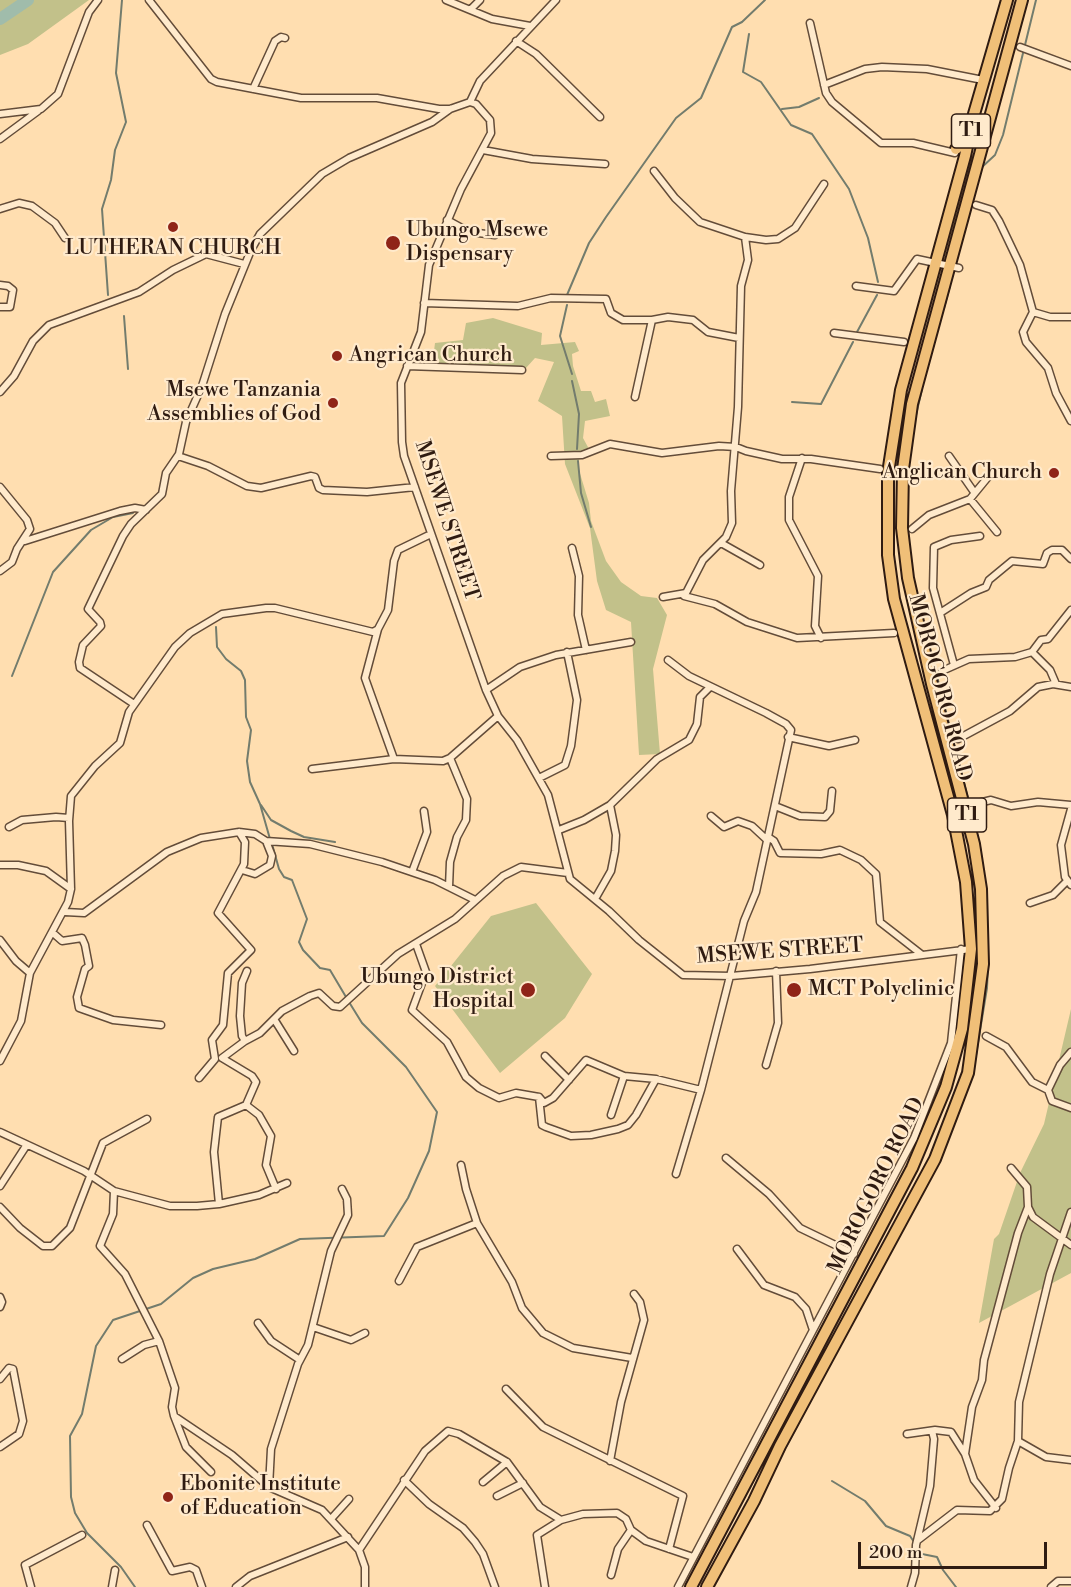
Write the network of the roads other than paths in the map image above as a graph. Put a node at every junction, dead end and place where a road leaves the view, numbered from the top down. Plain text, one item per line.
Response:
1 (98, 0) edge
2 (446, 0) edge
3 (480, 0) edge
4 (556, 0) edge
5 (1007, 0) edge
6 (1022, 0) edge
7 (152, 1) edge
8 (471, 9) junction
9 (810, 23) dead end
10 (530, 26) junction
11 (285, 38) dead end
12 (516, 41) junction
13 (1020, 47) dead end
14 (1071, 66) edge
15 (983, 80) junction
16 (824, 85) junction
17 (253, 89) junction
18 (471, 102) junction
19 (41, 109) junction
20 (450, 109) junction
21 (0, 114) edge
22 (600, 117) dead end
23 (970, 135) junction
24 (0, 139) edge
25 (483, 150) junction
26 (955, 151) joint
27 (605, 164) dead end
28 (654, 171) dead end
29 (824, 184) dead end
30 (976, 206) dead end
31 (0, 210) edge
32 (447, 220) junction
33 (495, 236) dead end
34 (745, 237) junction
35 (65, 238) dead end
36 (936, 262) junction
37 (244, 264) junction
38 (954, 266) junction
39 (0, 285) edge
40 (856, 286) dead end
41 (424, 303) junction
42 (0, 307) edge
43 (1033, 312) junction
44 (1071, 317) edge
45 (652, 320) junction
46 (834, 333) dead end
47 (740, 338) junction
48 (904, 342) dead end
49 (407, 366) junction
50 (522, 370) dead end
51 (0, 392) edge
52 (635, 397) dead end
53 (1068, 411) edge
54 (1071, 421) edge
55 (916, 434) dead end
56 (736, 447) junction
57 (905, 451) junction
58 (178, 456) junction
59 (551, 456) dead end
60 (949, 456) dead end
61 (802, 458) junction
62 (880, 470) dead end
63 (993, 471) dead end
64 (0, 487) edge
65 (416, 487) junction
66 (974, 492) junction
67 (969, 499) junction
68 (146, 510) junction
69 (912, 529) dead end
70 (997, 532) dead end
71 (431, 534) junction
72 (980, 536) dead end
73 (25, 541) junction
74 (721, 543) junction
75 (572, 548) dead end
76 (1071, 559) edge
77 (760, 565) dead end
78 (0, 571) edge
79 (684, 596) junction
80 (663, 597) dead end
81 (1071, 610) edge
82 (940, 613) junction
83 (378, 629) junction
84 (894, 633) dead end
85 (821, 638) junction
86 (631, 642) dead end
87 (586, 650) junction
88 (1032, 651) junction
89 (567, 652) junction
90 (668, 660) dead end
91 (954, 665) junction
92 (942, 671) dead end
93 (1056, 684) junction
94 (710, 687) junction
95 (1071, 687) edge
96 (486, 690) junction
97 (134, 704) junction
98 (498, 716) junction
99 (788, 737) junction
100 (958, 739) dead end
101 (855, 740) dead end
102 (450, 758) junction
103 (394, 759) junction
104 (312, 768) dead end
105 (539, 778) junction
106 (832, 791) dead end
107 (974, 804) dead end
108 (610, 805) junction
109 (775, 806) junction
110 (1071, 807) edge
111 (424, 811) dead end
112 (711, 816) dead end
113 (69, 818) junction
114 (9, 827) dead end
115 (559, 830) junction
116 (239, 832) junction
117 (767, 838) junction
118 (266, 841) junction
119 (0, 865) edge
120 (242, 870) junction
121 (412, 872) junction
122 (567, 873) junction
123 (1069, 883) edge
124 (449, 887) junction
125 (71, 888) junction
126 (595, 899) junction
127 (475, 900) junction
128 (1030, 903) dead end
129 (64, 912) junction
130 (53, 933) junction
131 (0, 940) edge
132 (416, 944) junction
133 (966, 949) junction
134 (921, 954) junction
135 (247, 971) dead end
136 (776, 971) junction
137 (30, 973) junction
138 (731, 976) junction
139 (274, 1019) junction
140 (161, 1024) dead end
141 (986, 1036) dead end
142 (245, 1041) junction
143 (294, 1052) dead end
144 (1071, 1052) edge
145 (545, 1056) dead end
146 (219, 1058) junction
147 (0, 1061) edge
148 (766, 1065) dead end
149 (624, 1076) junction
150 (199, 1077) dead end
151 (656, 1079) junction
152 (569, 1080) junction
153 (701, 1090) junction
154 (1048, 1090) junction
155 (538, 1097) junction
156 (246, 1105) junction
157 (1071, 1108) edge
158 (611, 1115) dead end
159 (147, 1119) dead end
160 (0, 1132) edge
161 (26, 1146) junction
162 (726, 1158) dead end
163 (461, 1165) dead end
164 (1011, 1168) dead end
165 (676, 1173) dead end
166 (92, 1177) junction
167 (287, 1183) dead end
168 (0, 1186) edge
169 (342, 1188) dead end
170 (276, 1189) junction
171 (114, 1191) junction
172 (219, 1204) junction
173 (0, 1207) edge
174 (1028, 1208) junction
175 (1071, 1212) edge
176 (477, 1223) junction
177 (1063, 1240) junction
178 (1071, 1245) edge
179 (737, 1249) dead end
180 (854, 1254) junction
181 (399, 1281) dead end
182 (634, 1294) dead end
183 (0, 1297) edge
184 (0, 1307) edge
185 (258, 1323) dead end
186 (313, 1327) junction
187 (813, 1330) junction
188 (365, 1333) dead end
189 (159, 1341) junction
190 (632, 1358) junction
191 (122, 1359) dead end
192 (300, 1360) junction
193 (0, 1379) edge
194 (506, 1389) dead end
195 (174, 1416) junction
196 (932, 1431) junction
197 (907, 1434) dead end
198 (1018, 1441) junction
199 (0, 1447) edge
200 (965, 1454) junction
201 (1071, 1460) edge
202 (610, 1461) junction
203 (507, 1462) junction
204 (211, 1472) dead end
205 (404, 1480) junction
206 (483, 1482) dead end
207 (523, 1484) junction
208 (269, 1487) junction
209 (497, 1496) dead end
210 (349, 1499) dead end
211 (996, 1508) junction
212 (331, 1519) junction
213 (561, 1520) junction
214 (147, 1525) dead end
215 (631, 1530) junction
216 (82, 1535) dead end
217 (348, 1537) junction
218 (918, 1540) junction
219 (669, 1549) junction
220 (359, 1550) junction
221 (693, 1557) junction
222 (115, 1570) dead end
223 (611, 1575) dead end
224 (1071, 1581) edge
225 (31, 1587) edge
226 (112, 1587) edge
227 (202, 1587) edge
228 (236, 1587) edge
229 (365, 1587) edge
230 (495, 1587) edge
231 (545, 1587) edge
232 (678, 1587) edge
233 (691, 1587) edge
234 (707, 1587) edge
235 (911, 1587) edge
236 (1051, 1587) edge

1 - 19 street
2 - 8 street
3 - 8 street
4 - 10 street
5 - 15 highway, MOROGORO ROAD / T1
6 - 38 highway, MOROGORO ROAD / T1
7 - 17 street
8 - 10 street
9 - 16 street
10 - 12 street
11 - 17 street
12 - 18 street
12 - 22 street
13 - 14 street
15 - 16 street
15 - 23 highway, MOROGORO ROAD / T1
16 - 26 street
17 - 20 street
18 - 20 street
18 - 25 street, MSEWE STREET
19 - 21 street
19 - 24 street
20 - 37 street
23 - 26 highway
23 - 36 highway, MOROGORO ROAD / T1
25 - 27 street
25 - 32 street, MSEWE STREET
28 - 34 street
29 - 34 street
30 - 43 street
31 - 35 street
32 - 33 street
32 - 41 street, MSEWE STREET
34 - 47 street
36 - 38 street
36 - 40 street
36 - 133 highway, MOROGORO ROAD / T1
37 - 51 street
37 - 58 street
38 - 57 highway, MOROGORO ROAD / T1
39 - 42 street
41 - 45 street
41 - 49 street, MSEWE STREET
43 - 44 street
43 - 53 street
45 - 47 street
45 - 52 street
46 - 48 street
47 - 56 street
49 - 50 street
49 - 65 street, MSEWE STREET
53 - 54 street
55 - 57 highway
56 - 59 street
56 - 61 street
56 - 74 street
57 - 234 highway, MOROGORO ROAD / T1
58 - 65 street
58 - 68 street
60 - 66 street
61 - 62 street
61 - 85 street
63 - 66 street
64 - 73 street
65 - 71 street, MSEWE STREET
66 - 67 street
67 - 69 street
67 - 70 street
68 - 73 street
68 - 97 street
71 - 83 street
71 - 96 street, MSEWE STREET
72 - 82 street
73 - 78 street
74 - 77 street
74 - 79 street
75 - 87 street
76 - 82 street
79 - 80 street
79 - 85 street
81 - 88 street
82 - 91 street
83 - 97 street
83 - 103 street
84 - 85 street
86 - 87 street
87 - 89 street
88 - 91 street
88 - 93 street
89 - 96 street
89 - 105 street
90 - 94 street
91 - 92 street
93 - 95 street
93 - 100 street
94 - 99 street
94 - 108 street
96 - 98 street, MSEWE STREET
97 - 113 street
98 - 102 street
98 - 105 street, MSEWE STREET
99 - 101 street
99 - 109 street
102 - 103 street
102 - 124 street
103 - 104 street
105 - 115 street, MSEWE STREET
106 - 109 street
107 - 110 street
108 - 115 street
108 - 126 street
109 - 117 street
110 - 123 street
111 - 121 street
112 - 117 street
113 - 114 street
113 - 125 street
115 - 122 street, MSEWE STREET
116 - 118 street
116 - 120 street
116 - 129 street
117 - 134 street
117 - 138 street
118 - 120 street
118 - 121 street
119 - 125 street
120 - 146 street
121 - 124 street
122 - 126 street, MSEWE STREET
122 - 127 street
123 - 128 street
124 - 127 street
125 - 129 street
126 - 138 street, MSEWE STREET
127 - 132 street
129 - 130 street
130 - 137 street
130 - 140 street
131 - 137 street
132 - 139 street
132 - 155 street
133 - 134 street, MSEWE STREET
133 - 180 street
133 - 233 highway, MOROGORO ROAD / T1
134 - 136 street, MSEWE STREET
135 - 142 street
136 - 138 street, MSEWE STREET
136 - 148 street
137 - 147 street
138 - 153 street
139 - 142 street
139 - 143 street
141 - 154 street
142 - 146 street
144 - 154 street
145 - 152 street
146 - 150 street
146 - 156 street
149 - 151 street
149 - 152 street
149 - 158 street
151 - 153 street
151 - 155 street
152 - 155 street
153 - 165 street
154 - 157 street
156 - 170 street
156 - 172 street
159 - 166 street
160 - 161 street
161 - 166 street
161 - 168 street
162 - 180 street
163 - 176 street
164 - 174 street
166 - 171 street
166 - 173 street
167 - 170 street
169 - 186 street
170 - 172 street
171 - 172 street
171 - 189 street
174 - 177 street
174 - 200 street
175 - 177 street
176 - 181 street
176 - 190 street
177 - 178 street
177 - 198 street
179 - 187 street
180 - 187 street
182 - 190 street
183 - 184 street
185 - 192 street
186 - 188 street
186 - 192 street
187 - 221 street
189 - 191 street
189 - 195 street
190 - 202 street
192 - 208 street
193 - 199 street
194 - 202 street
195 - 204 street
195 - 208 street
196 - 197 street
196 - 200 street
196 - 218 street
198 - 201 street
198 - 211 street
200 - 211 street
202 - 219 street
203 - 205 street
203 - 206 street
203 - 207 street
205 - 220 street
205 - 230 street
207 - 209 street
207 - 213 street
208 - 212 street
210 - 212 street
211 - 218 street
212 - 217 street
213 - 215 street
213 - 231 street
214 - 227 street
215 - 219 street
215 - 223 street
216 - 225 street
217 - 220 street
217 - 228 street
218 - 235 street
219 - 221 street
220 - 229 street
221 - 232 street
222 - 226 street
224 - 236 street

